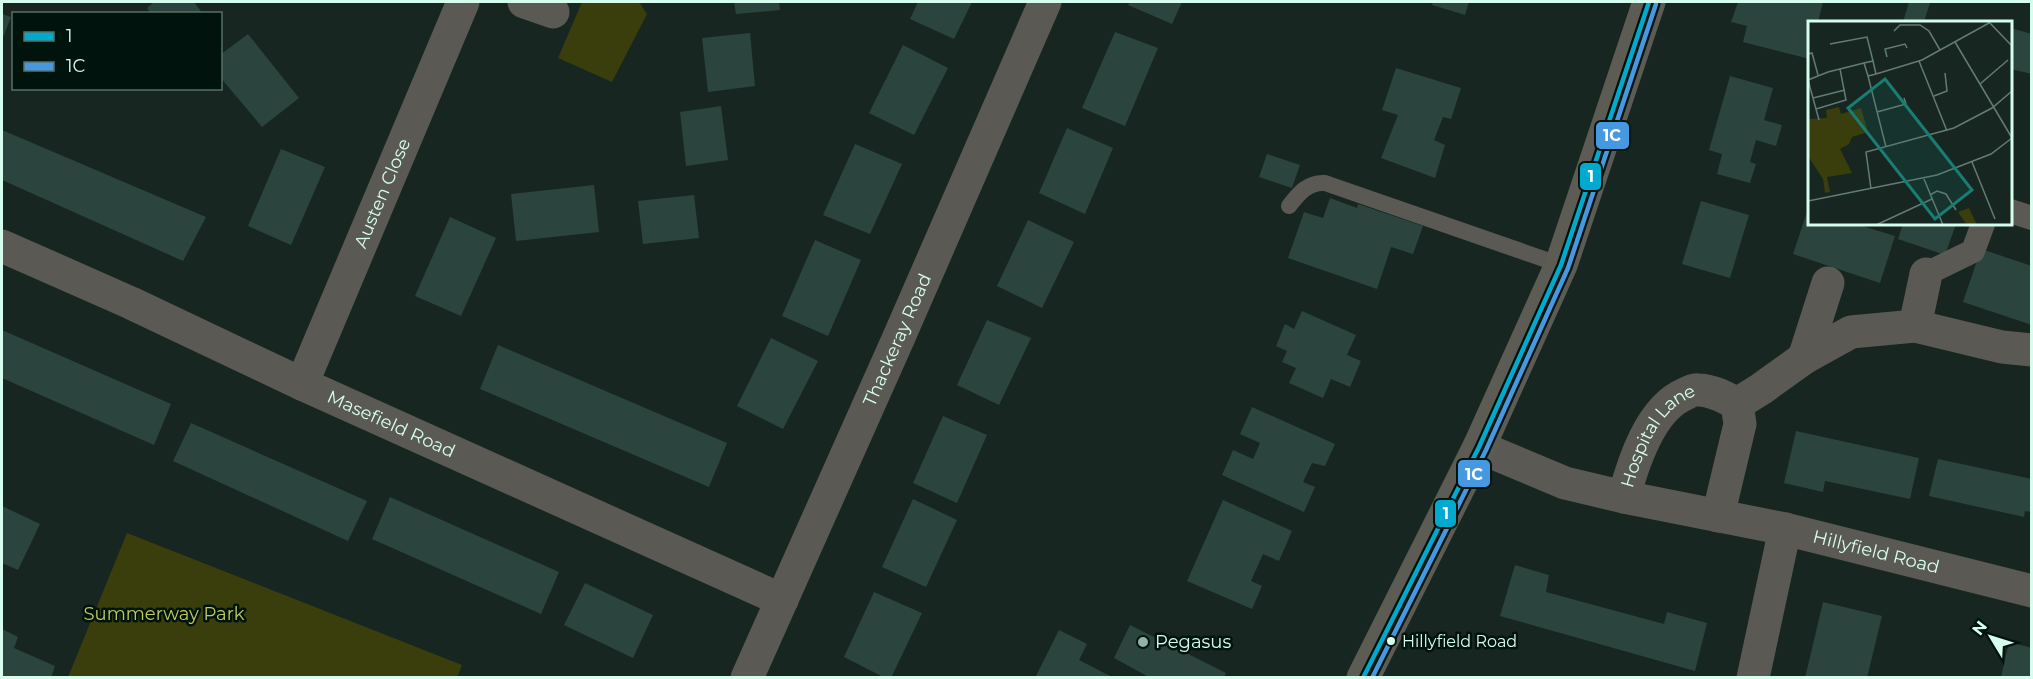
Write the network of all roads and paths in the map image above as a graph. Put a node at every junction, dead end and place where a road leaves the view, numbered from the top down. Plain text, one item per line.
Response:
1 (463, 2) edge
2 (1046, 2) edge
3 (1648, 2) edge
4 (1289, 206) dead end
5 (2012, 212) edge
6 (2031, 218) edge
7 (1983, 225) edge
8 (2, 246) edge
9 (1561, 265) junction
10 (1926, 274) joint
11 (1828, 283) dead end
12 (1915, 326) junction
13 (2031, 350) edge
14 (1804, 358) junction
15 (302, 384) junction
16 (1737, 404) junction
17 (1479, 447) junction
18 (1624, 497) junction
19 (1718, 516) junction
20 (1785, 529) junction
21 (2031, 591) edge
22 (782, 600) junction
23 (747, 678) edge
24 (1363, 678) edge
25 (1753, 678) edge

1 - 15 street, Austen Close
2 - 22 street, Thackeray Road
3 - 9 main road
4 - 9 lane
5 - 6 street
7 - 10 street
8 - 15 street, Masefield Road
9 - 17 main road
10 - 12 street
11 - 14 street
12 - 13 street
12 - 14 street
14 - 16 street
15 - 22 street, Masefield Road
16 - 18 street, Hospital Lane
16 - 19 street
17 - 18 street, Hillyfield Road
17 - 24 main road
18 - 19 street, Hillyfield Road
19 - 20 street, Hillyfield Road
20 - 21 street, Hillyfield Road
20 - 25 street
22 - 23 street, Thackeray Road

